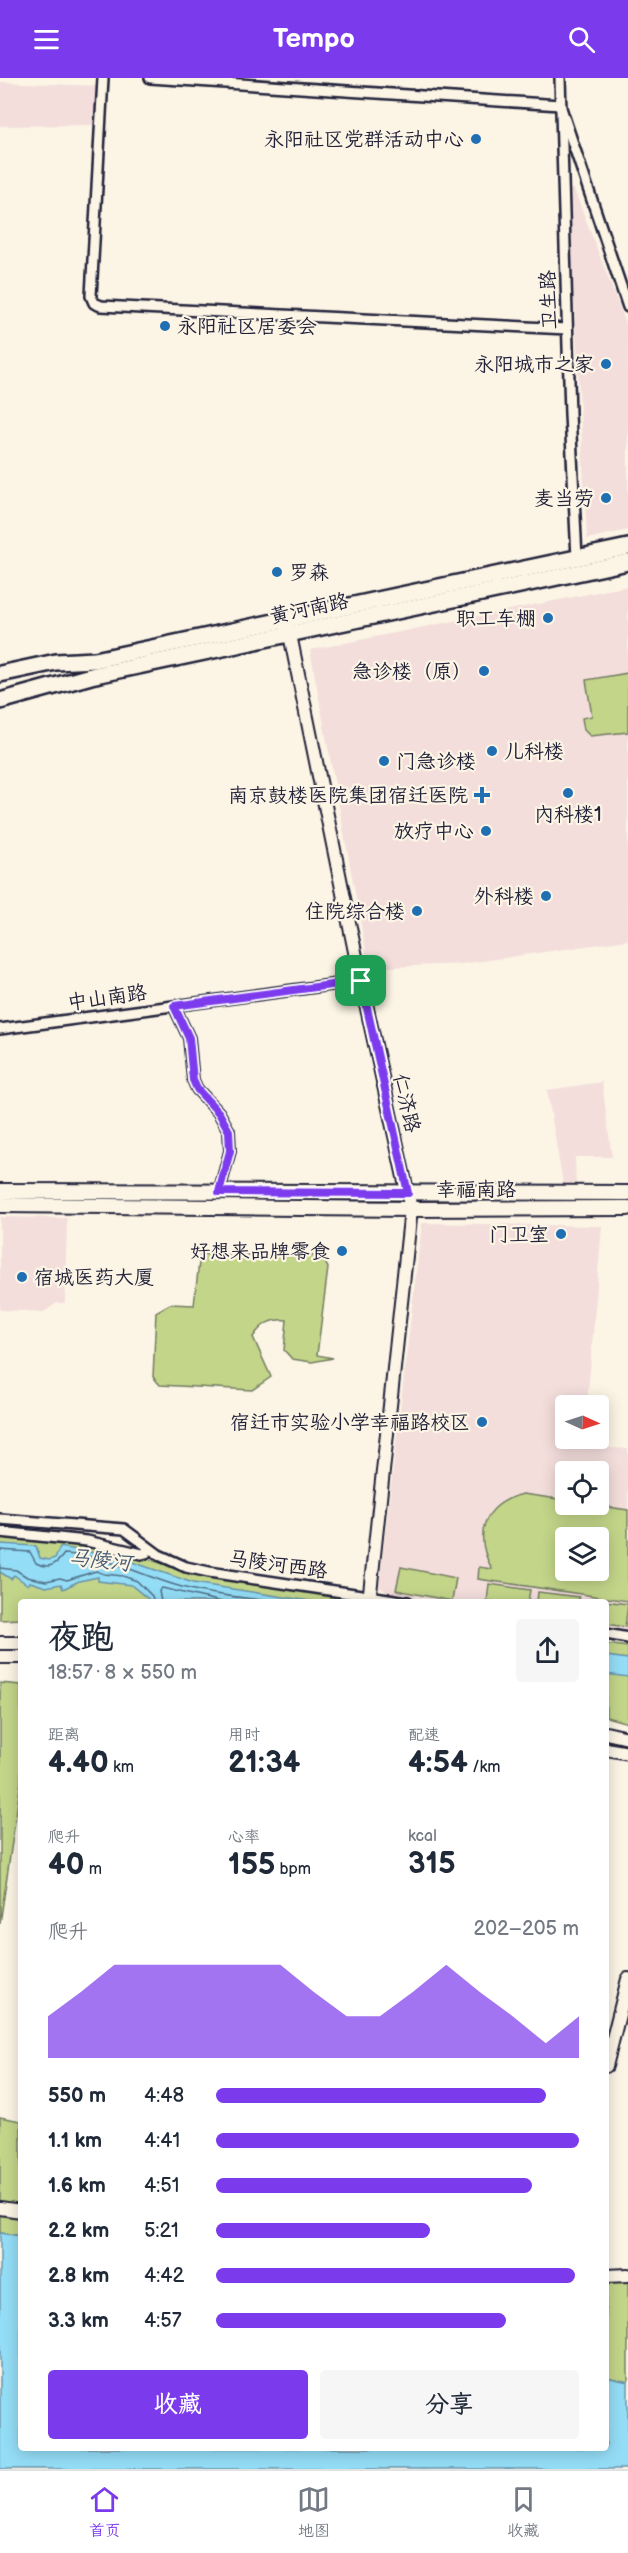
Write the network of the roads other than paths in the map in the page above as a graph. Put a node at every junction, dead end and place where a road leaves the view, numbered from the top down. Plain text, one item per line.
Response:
1 (103, 78) edge
2 (150, 78) edge
3 (560, 78) edge
4 (560, 105) junction
5 (628, 307) edge
6 (567, 329) junction
7 (628, 547) edge
8 (578, 558) junction
9 (628, 562) edge
10 (286, 618) junction
11 (290, 634) junction
12 (0, 674) edge
13 (0, 701) edge
14 (361, 981) junction
15 (174, 1006) junction
16 (0, 1029) edge
17 (0, 1191) edge
18 (219, 1192) junction
19 (408, 1193) junction
20 (628, 1193) edge
21 (0, 1205) edge
22 (628, 1208) edge
23 (411, 1209) junction
24 (0, 1519) edge
25 (0, 1532) edge
26 (148, 1548) junction
27 (370, 1599) edge
28 (609, 1635) edge
29 (628, 1638) edge
30 (0, 1643) edge
31 (18, 1643) edge
32 (0, 1657) edge
33 (18, 1657) edge
34 (609, 1734) edge
35 (628, 1738) edge
36 (609, 1750) edge
37 (628, 1753) edge
38 (628, 1979) edge
39 (609, 2054) edge
40 (0, 2208) edge
41 (18, 2211) edge
42 (628, 2275) edge
43 (609, 2276) edge

1 - 6 street
2 - 4 street
3 - 4 street, 卫生路
4 - 5 street
4 - 6 street, 卫生路
6 - 8 street, 卫生路
7 - 8 main road, 黄河南路
8 - 10 main road, 黄河南路
9 - 11 main road, 黄河南路
10 - 11 street, 仁济路
10 - 12 main road, 黄河南路
11 - 13 main road, 黄河南路
11 - 14 street, 仁济路
14 - 15 street, 中山南路
14 - 19 street, 仁济路
15 - 16 street, 中山南路
15 - 18 street
17 - 18 main road, 幸福南路
18 - 19 main road, 幸福南路
19 - 20 main road, 幸福南路
19 - 23 street, 仁济路
21 - 23 main road, 幸福南路
22 - 23 main road, 幸福南路
23 - 27 street, 仁济路
24 - 26 street, 马陵河西路
25 - 26 street, 马陵河西路
26 - 27 street, 马陵河西路
28 - 29 street
30 - 31 street
32 - 33 street
34 - 35 street
36 - 37 street
38 - 39 street
40 - 41 street
42 - 43 street

